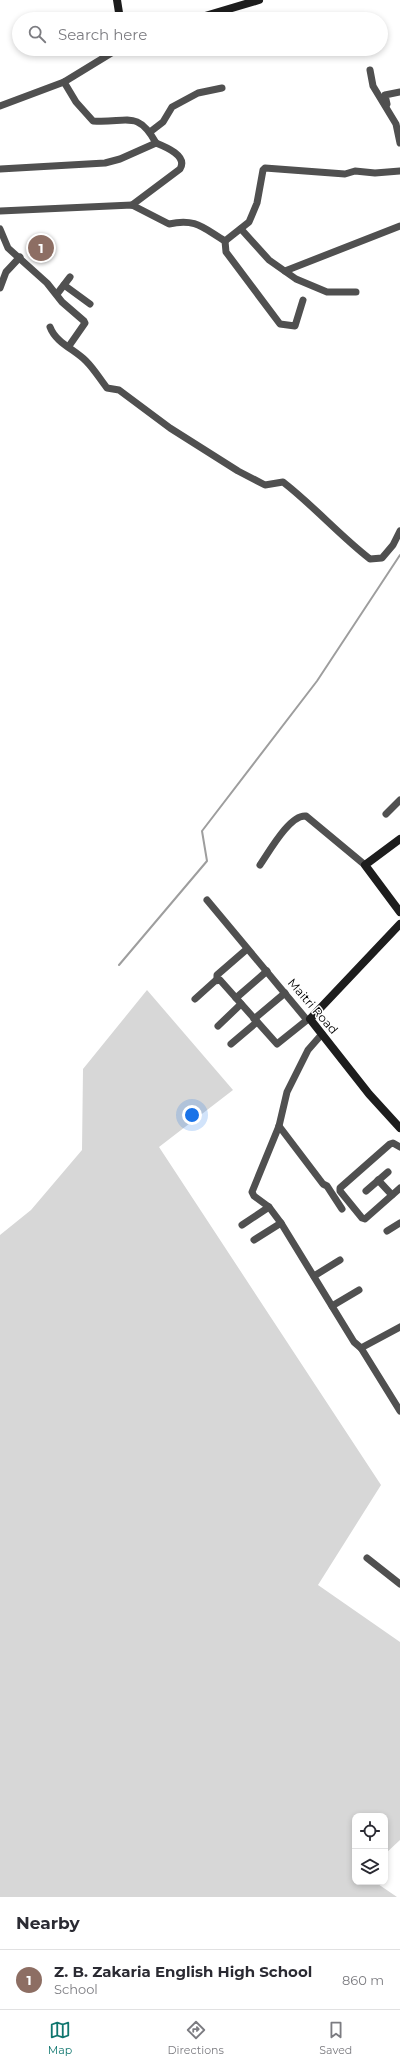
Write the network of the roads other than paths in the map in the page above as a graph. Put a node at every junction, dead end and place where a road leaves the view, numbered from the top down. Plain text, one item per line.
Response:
1 (117, 0) edge
2 (258, 0) edge
3 (230, 4) edge
4 (119, 12) edge
5 (211, 12) edge
6 (107, 56) edge
7 (370, 70) dead end
8 (64, 82) junction
9 (222, 88) dead end
10 (400, 92) edge
11 (0, 106) edge
12 (398, 122) edge
13 (150, 132) junction
14 (156, 143) junction
15 (400, 143) edge
16 (0, 169) edge
17 (400, 171) edge
18 (132, 205) junction
19 (0, 211) edge
20 (400, 226) edge
21 (241, 228) junction
22 (0, 229) edge
23 (225, 241) junction
24 (20, 257) junction
25 (285, 271) junction
26 (70, 277) dead end
27 (64, 285) junction
28 (0, 288) edge
29 (356, 292) dead end
30 (57, 294) junction
31 (303, 300) dead end
32 (90, 304) dead end
33 (50, 327) dead end
34 (69, 346) junction
35 (400, 532) edge
36 (400, 800) edge
37 (386, 814) dead end
38 (400, 839) edge
39 (260, 865) dead end
40 (365, 865) junction
41 (207, 900) dead end
42 (400, 912) edge
43 (400, 924) edge
44 (247, 949) junction
45 (267, 971) junction
46 (217, 980) junction
47 (285, 993) junction
48 (195, 999) dead end
49 (239, 1001) junction
50 (308, 1019) junction
51 (256, 1020) junction
52 (218, 1026) dead end
53 (322, 1034) junction
54 (231, 1044) dead end
55 (279, 1126) junction
56 (400, 1128) edge
57 (400, 1147) edge
58 (388, 1172) dead end
59 (378, 1180) junction
60 (400, 1188) edge
61 (366, 1191) dead end
62 (392, 1195) junction
63 (269, 1208) junction
64 (342, 1209) dead end
65 (400, 1222) edge
66 (281, 1223) junction
67 (242, 1225) dead end
68 (387, 1231) dead end
69 (254, 1240) dead end
70 (340, 1260) dead end
71 (314, 1276) junction
72 (359, 1290) dead end
73 (332, 1306) junction
74 (400, 1327) edge
75 (361, 1348) junction
76 (400, 1411) edge
77 (367, 1558) dead end
78 (400, 1584) edge

1 - 4 street
2 - 3 street
3 - 5 street
6 - 8 street
7 - 12 street
8 - 11 street
8 - 13 street
9 - 13 street
10 - 12 street
12 - 15 street
13 - 14 street
14 - 16 street
14 - 18 street
17 - 21 street
18 - 19 street
18 - 23 street
20 - 25 street
21 - 23 street
21 - 25 street
22 - 24 street
23 - 31 street
24 - 28 street
24 - 30 street
25 - 29 street
26 - 27 street
27 - 30 street
27 - 32 street
30 - 34 street
33 - 34 street
34 - 35 street
36 - 37 street
38 - 40 street
39 - 40 street
40 - 42 street
41 - 44 street, Maitri Road
43 - 50 street
44 - 45 street, Maitri Road
44 - 46 street
45 - 47 street, Maitri Road
45 - 49 street
46 - 48 street
46 - 49 street
47 - 50 street, Maitri Road
47 - 51 street
49 - 51 street
49 - 52 street
50 - 51 street
50 - 53 street, Maitri Road
51 - 54 street
53 - 55 street
53 - 56 street, Maitri Road
55 - 63 street
55 - 64 street
57 - 62 street
58 - 59 street
59 - 61 street
59 - 62 street
60 - 62 street
63 - 66 street
63 - 67 street
65 - 68 street
66 - 69 street
66 - 71 street
70 - 71 street
71 - 73 street
72 - 73 street
73 - 75 street
74 - 75 street
75 - 76 street
77 - 78 street

